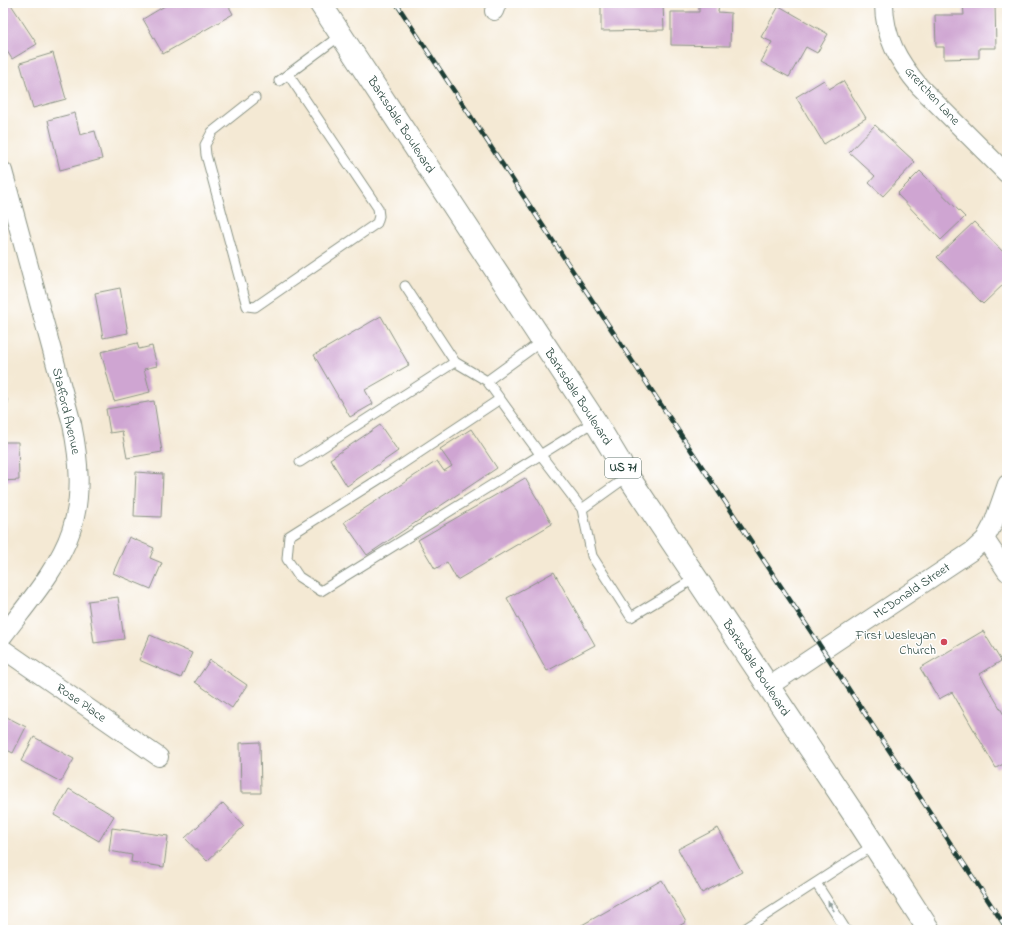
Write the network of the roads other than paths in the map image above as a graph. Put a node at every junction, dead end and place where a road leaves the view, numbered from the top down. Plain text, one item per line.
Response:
1 (320, 3) edge
2 (884, 3) edge
3 (341, 35) junction
4 (288, 74) junction
5 (279, 81) dead end
6 (255, 98) dead end
7 (3, 171) edge
8 (1007, 174) edge
9 (405, 286) dead end
10 (542, 342) junction
11 (455, 362) junction
12 (487, 381) junction
13 (500, 399) junction
14 (595, 421) junction
15 (540, 454) junction
16 (300, 462) dead end
17 (628, 476) junction
18 (1007, 484) edge
19 (582, 509) junction
20 (985, 539) junction
21 (1007, 572) edge
22 (696, 578) junction
23 (3, 636) edge
24 (3, 648) edge
25 (768, 686) junction
26 (159, 757) dead end
27 (874, 845) junction
28 (816, 883) junction
29 (742, 930) edge
30 (846, 930) edge
31 (929, 930) edge

1 - 3 main road, Barksdale Boulevard / US 71
2 - 8 street, Gretchen Lane
3 - 4 lane
3 - 10 main road, Barksdale Boulevard / US 71
4 - 5 lane
4 - 6 lane
7 - 23 street, Stafford Avenue
9 - 11 lane
10 - 12 lane
10 - 14 main road, Barksdale Boulevard / US 71
11 - 12 lane
11 - 16 lane
12 - 13 lane
13 - 15 lane
13 - 15 lane
14 - 15 lane
14 - 17 main road, Barksdale Boulevard / US 71
15 - 19 lane
17 - 19 lane
17 - 22 main road, Barksdale Boulevard / US 71
18 - 20 street, McDonald Street
19 - 22 lane
20 - 21 street
20 - 25 street, McDonald Street
22 - 25 main road, Barksdale Boulevard / US 71
24 - 26 street, Rose Place
25 - 27 main road, Barksdale Boulevard / US 71
27 - 28 lane
27 - 31 main road, Barksdale Boulevard / US 71
28 - 29 lane
30 -> 28 lane

